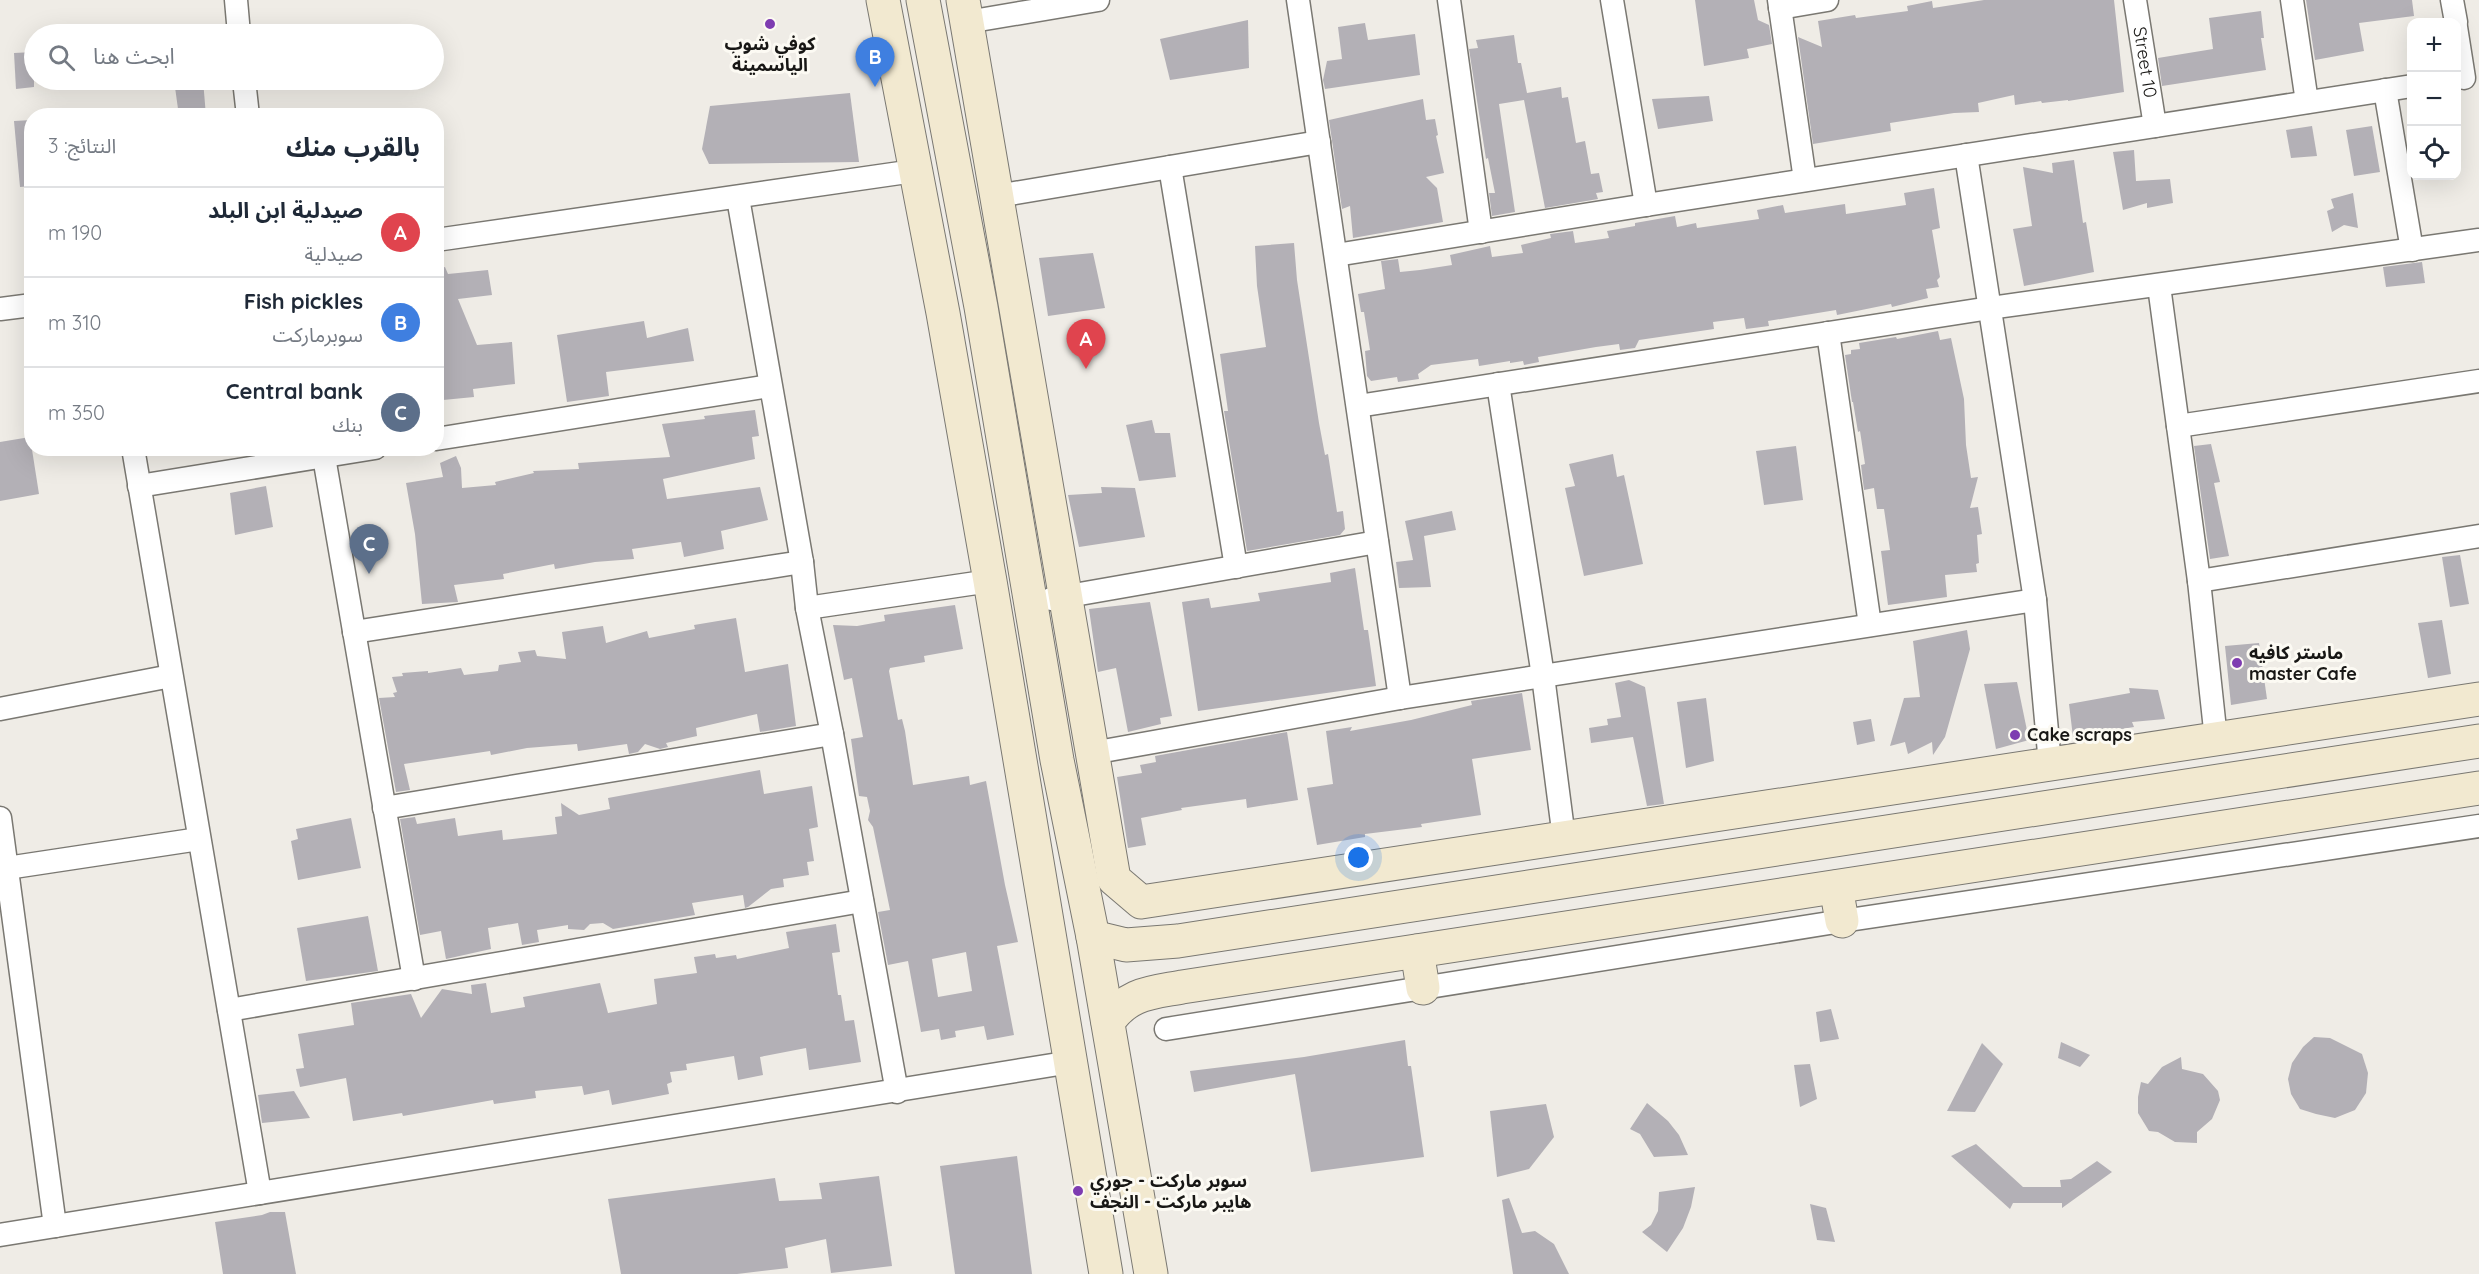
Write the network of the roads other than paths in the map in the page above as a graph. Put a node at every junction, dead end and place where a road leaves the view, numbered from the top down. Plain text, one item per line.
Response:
1 (236, 0) edge
2 (883, 0) edge
3 (1098, 0) edge
4 (1298, 0) edge
5 (1449, 0) edge
6 (1612, 0) edge
7 (1827, 0) edge
8 (2135, 0) edge
9 (2292, 0) edge
10 (2452, 0) edge
11 (1779, 4) edge
12 (965, 11) edge
13 (925, 14) edge
14 (2455, 18) edge
15 (238, 24) edge
16 (2461, 47) edge
17 (2467, 78) edge
18 (2407, 87) edge
19 (245, 90) edge
20 (2385, 90) junction
21 (2307, 102) junction
22 (247, 108) edge
23 (2155, 126) junction
24 (1319, 142) junction
25 (1966, 155) junction
26 (1170, 167) junction
27 (914, 171) junction
28 (1805, 180) junction
29 (997, 196) junction
30 (738, 198) junction
31 (1646, 205) junction
32 (1481, 232) junction
33 (444, 239) edge
34 (2479, 240) edge
35 (2412, 250) junction
36 (1336, 255) junction
37 (2159, 286) junction
38 (24, 305) edge
39 (981, 307) junction
40 (1990, 308) junction
41 (0, 309) edge
42 (943, 313) junction
43 (1828, 333) junction
44 (2479, 381) edge
45 (1498, 384) junction
46 (770, 386) junction
47 (1358, 406) junction
48 (2178, 426) junction
49 (444, 438) edge
50 (134, 456) edge
51 (330, 456) edge
52 (324, 457) junction
53 (139, 486) junction
54 (2479, 536) edge
55 (1377, 542) junction
56 (802, 562) junction
57 (1236, 567) junction
58 (990, 580) junction
59 (2199, 581) junction
60 (1065, 597) junction
61 (2035, 600) junction
62 (1032, 603) junction
63 (807, 608) junction
64 (1870, 626) junction
65 (354, 632) junction
66 (171, 676) junction
67 (1543, 676) junction
68 (1400, 698) junction
69 (2479, 699) edge
70 (0, 709) edge
71 (832, 734) junction
72 (2216, 739) junction
73 (2479, 741) edge
74 (1092, 753) junction
75 (2050, 764) junction
76 (2318, 766) junction
77 (2239, 778) junction
78 (2479, 788) edge
79 (384, 808) junction
80 (1760, 808) junction
81 (2319, 813) junction
82 (0, 818) edge
83 (2244, 825) junction
84 (2479, 826) edge
85 (200, 838) junction
86 (1564, 838) junction
87 (1766, 851) junction
88 (1403, 862) junction
89 (7, 868) junction
90 (1836, 887) junction
91 (862, 901) junction
92 (1410, 905) junction
93 (1842, 921) junction
94 (1093, 936) junction
95 (1178, 941) junction
96 (1417, 951) junction
97 (414, 979) junction
98 (1182, 987) junction
99 (1423, 988) junction
100 (229, 1011) junction
101 (1108, 1022) junction
102 (1166, 1029) dead end
103 (1071, 1062) junction
104 (897, 1092) junction
105 (260, 1193) junction
106 (55, 1226) junction
107 (0, 1235) edge
108 (1106, 1274) edge
109 (1151, 1274) edge

1 - 15 street
2 - 27 street
3 - 12 street
4 - 24 street
5 - 32 street
6 - 31 street
7 - 11 street
8 - 23 street, Street 10
9 - 21 street
10 - 14 street
11 - 28 street
12 - 13 street
12 - 29 street
13 - 39 street
16 - 17 street
18 - 20 street
19 - 22 street
20 - 21 street
20 - 35 street
21 - 23 street
23 - 25 street
24 - 26 street
24 - 36 street
25 - 28 street
25 - 40 street
26 - 29 street
26 - 57 street
27 - 30 street
27 - 42 street
28 - 31 street
29 - 60 street
30 - 33 street
30 - 46 street
31 - 32 street
32 - 36 street
34 - 35 street
35 - 37 street
36 - 47 street
37 - 40 street
37 - 48 street
38 - 41 street
39 - 42 street
39 - 62 street
40 - 43 street
40 - 61 street
42 - 58 street
43 - 45 street
43 - 64 street
44 - 48 street
45 - 47 street
45 - 67 street
46 - 49 street
46 - 56 street
47 - 55 street
48 - 59 street
50 - 53 street
51 - 52 street
52 - 53 street
52 - 65 street
53 - 66 street
54 - 59 street
55 - 57 street
55 - 68 street
56 - 63 street
56 - 65 street
57 - 60 street
58 - 63 street
58 - 103 street
59 - 72 street
60 - 62 street
60 - 74 street
61 - 64 street
61 - 75 street
62 - 94 street
63 - 71 street
64 - 67 street
65 - 79 street
66 - 70 street
66 - 85 street
67 - 68 street
67 - 86 street
68 - 74 street
69 - 72 street
71 - 79 street
71 - 91 street
72 - 75 street
73 - 76 street
74 - 88 street
75 - 80 street
76 - 77 street
76 - 81 street
77 - 83 street
77 - 87 street
78 - 81 street
79 - 97 street
80 - 86 street
80 - 87 street
81 - 83 street
82 - 89 street
83 - 90 street
84 - 93 street
85 - 89 street
85 - 100 street
86 - 88 street
87 - 92 street
88 - 92 street
89 - 106 street
90 - 93 street
90 - 96 street
91 - 97 street
91 - 104 street
92 - 95 street
93 - 99 street
94 - 95 street
94 - 101 street
95 - 98 street
96 - 98 street
96 - 99 street
97 - 100 street
98 - 101 street
99 - 102 street
100 - 105 street
101 - 109 street
103 - 104 street
103 - 108 street
104 - 105 street
105 - 106 street
106 - 107 street

